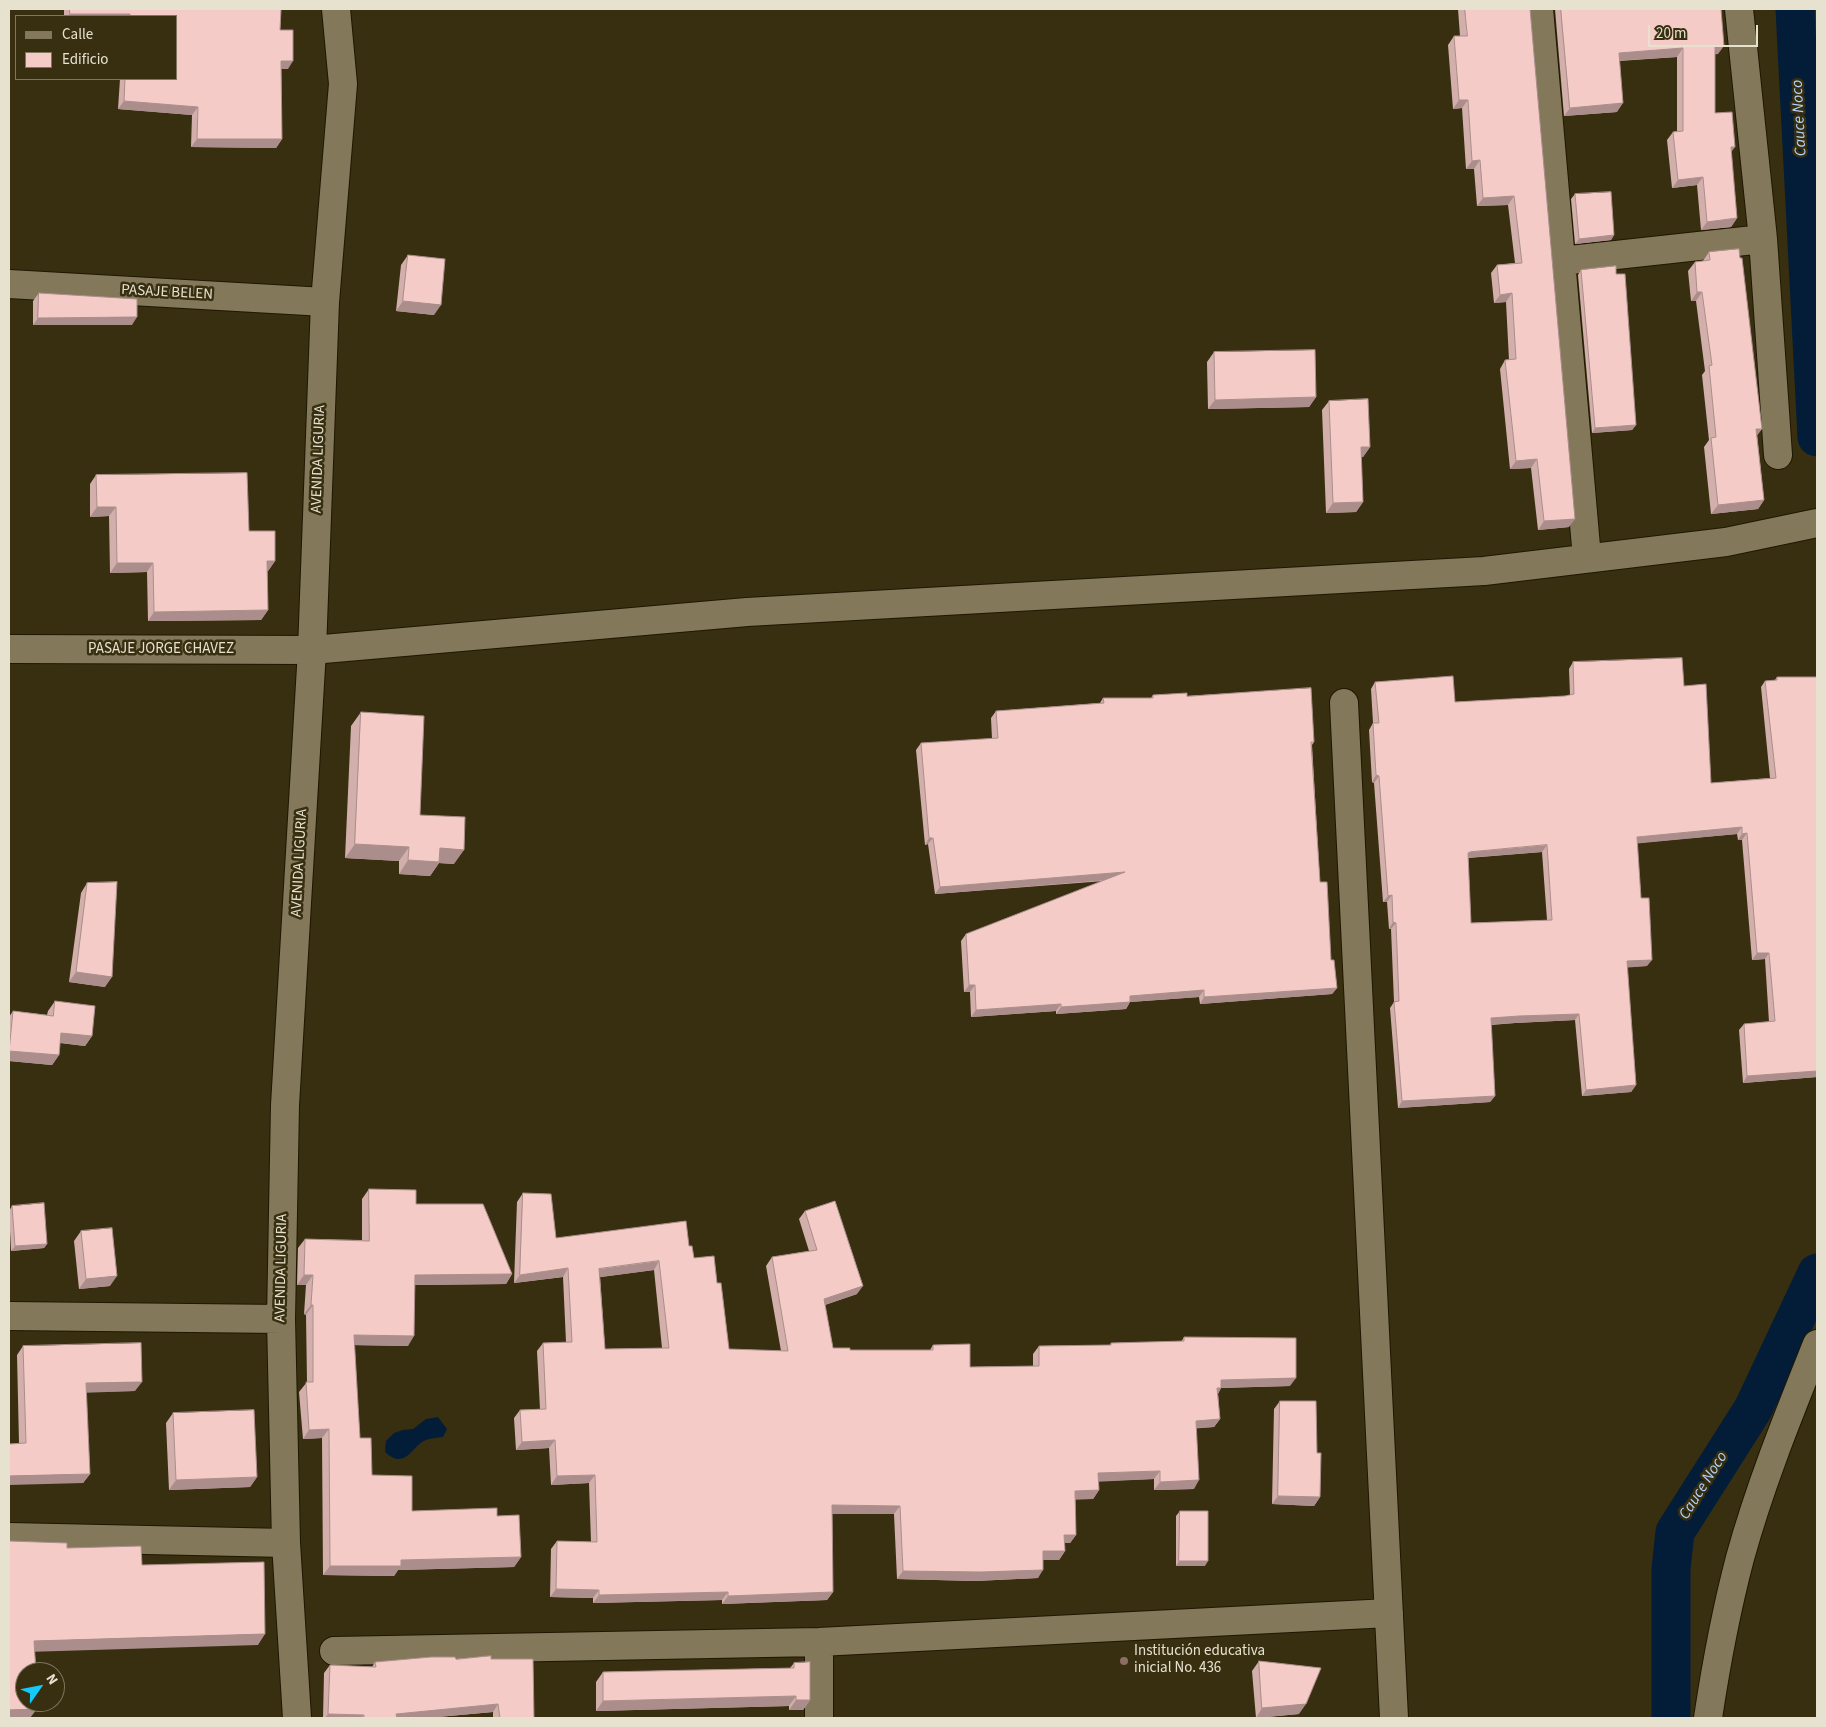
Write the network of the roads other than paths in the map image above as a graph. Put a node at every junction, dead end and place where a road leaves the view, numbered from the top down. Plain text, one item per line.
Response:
1 (336, 9) edge
2 (1539, 9) edge
3 (1739, 9) edge
4 (1763, 239) junction
5 (1561, 261) junction
6 (9, 284) edge
7 (325, 302) junction
8 (1778, 455) dead end
9 (1817, 523) edge
10 (1587, 558) junction
11 (9, 649) edge
12 (312, 650) junction
13 (1344, 703) dead end
14 (9, 1316) edge
15 (281, 1319) junction
16 (1817, 1344) edge
17 (9, 1537) edge
18 (286, 1543) junction
19 (1389, 1613) junction
20 (820, 1642) junction
21 (334, 1651) dead end
22 (297, 1718) edge
23 (819, 1718) edge
24 (1394, 1718) edge
25 (1708, 1718) edge

1 - 7 street, AVENIDA LIGURIA
2 - 5 street
3 - 4 street
4 - 5 street
4 - 8 street
5 - 10 street
6 - 7 street, PASAJE BELEN
7 - 12 street, AVENIDA LIGURIA
9 - 10 street, PASAJE JORGE CHAVEZ
10 - 12 street, PASAJE JORGE CHAVEZ
11 - 12 street, PASAJE JORGE CHAVEZ
12 - 15 street, AVENIDA LIGURIA
13 - 19 street
14 - 15 street
15 - 18 street, AVENIDA LIGURIA
16 - 25 street
17 - 18 street
18 - 22 street, AVENIDA LIGURIA
19 - 20 street
19 - 24 street
20 - 21 street
20 - 23 street

